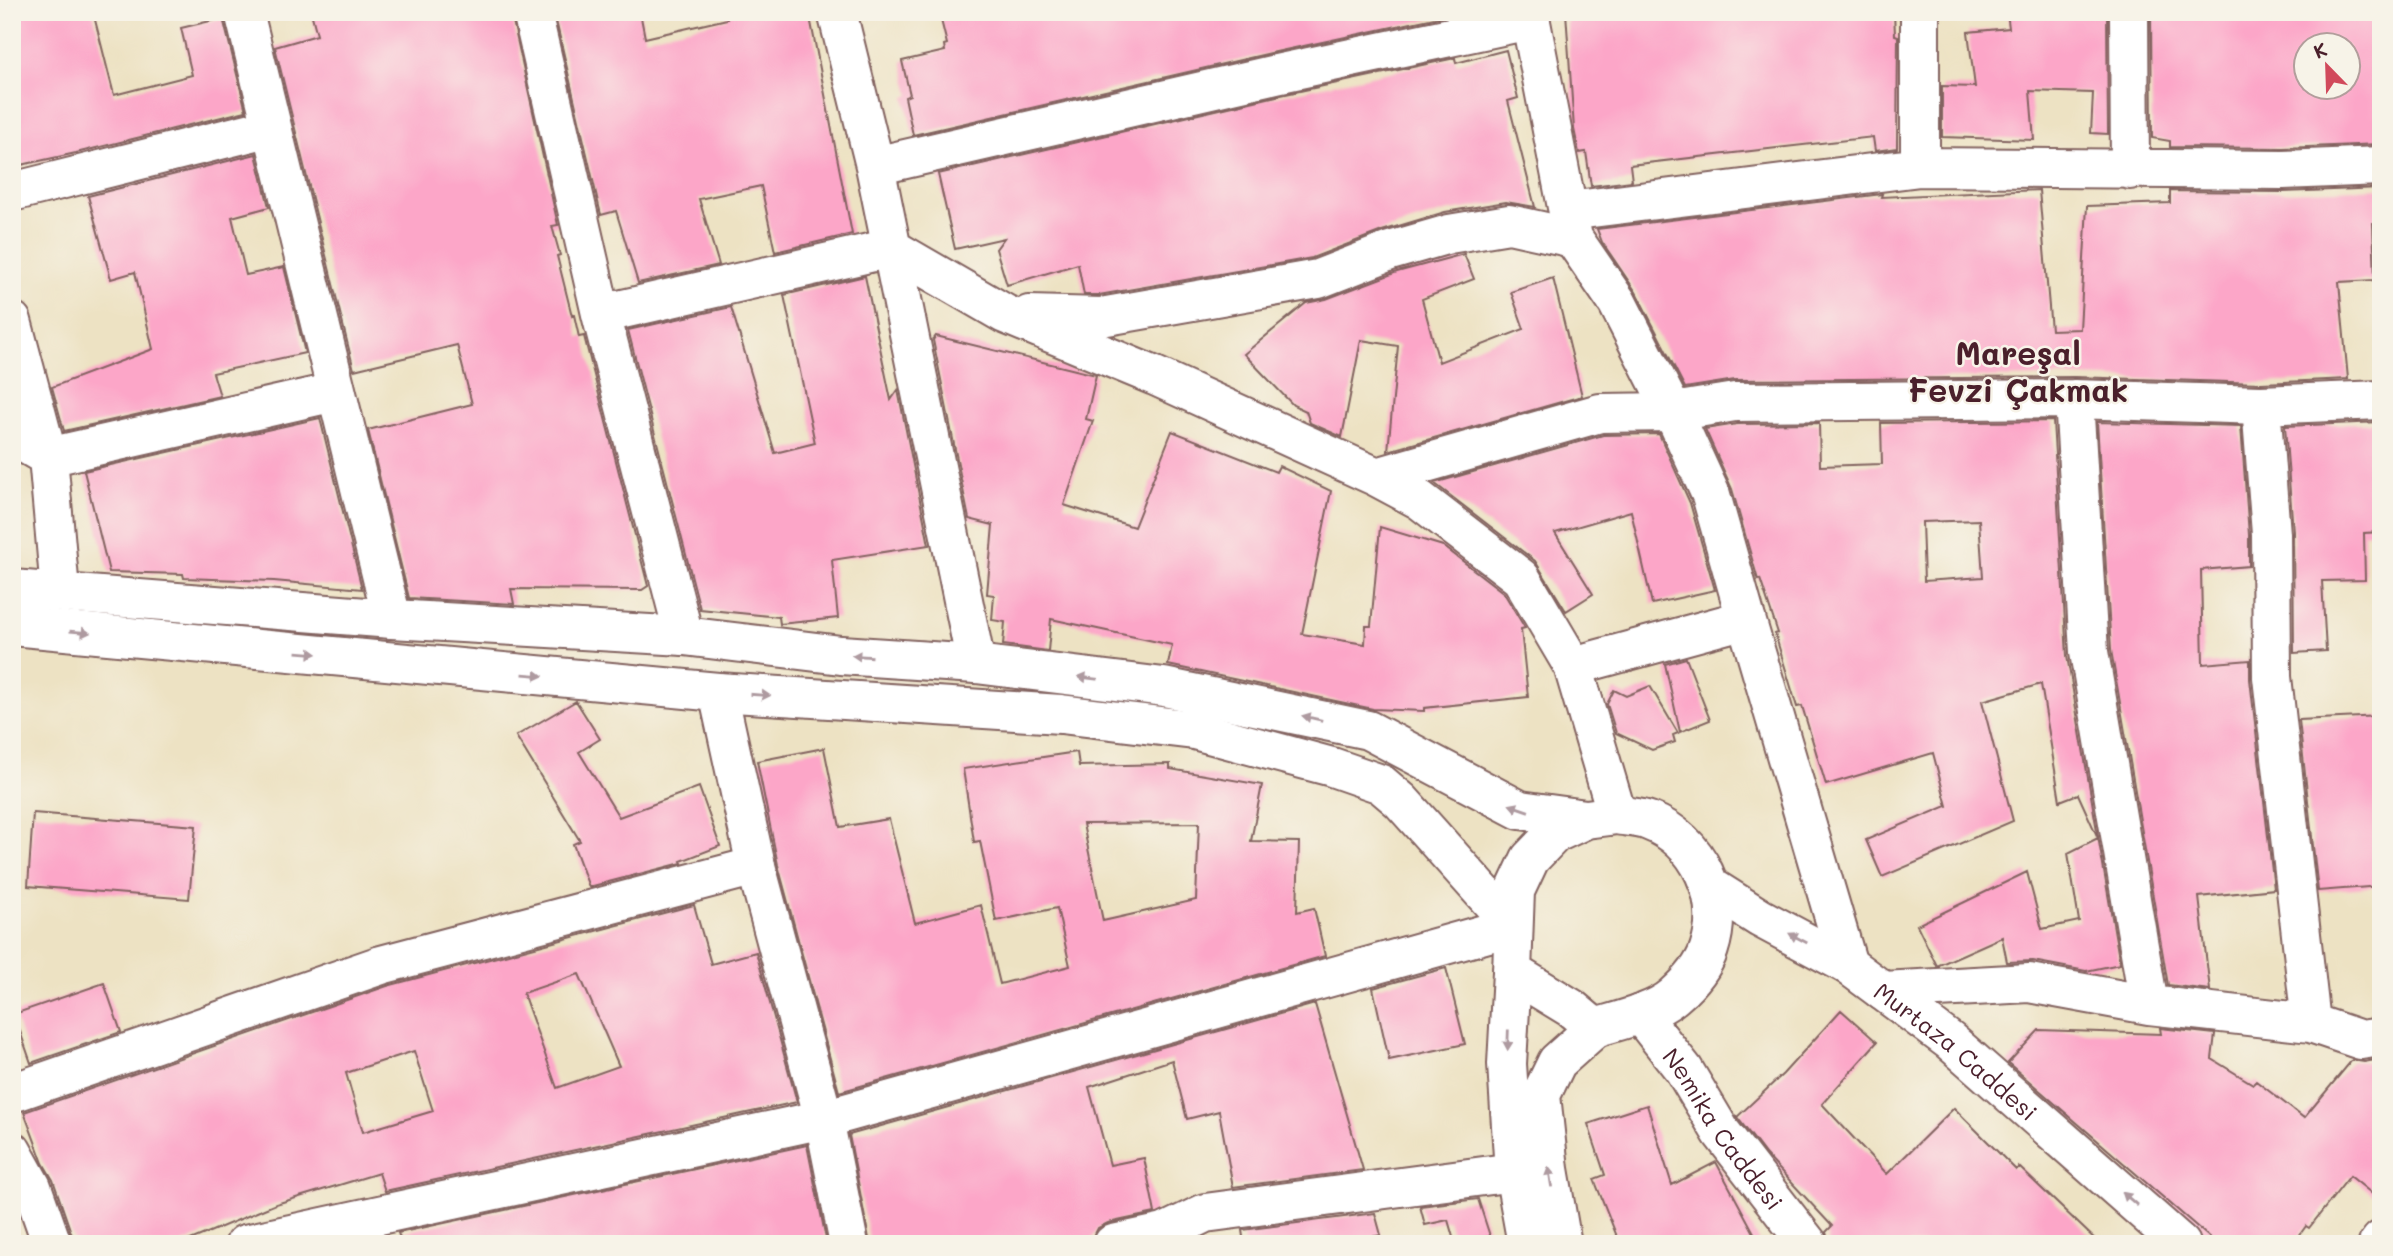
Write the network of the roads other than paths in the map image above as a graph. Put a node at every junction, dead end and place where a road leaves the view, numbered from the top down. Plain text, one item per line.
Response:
1 (244, 12) edge
2 (531, 12) edge
3 (837, 12) edge
4 (1920, 12) edge
5 (2129, 12) edge
6 (1530, 16) edge
7 (272, 127) junction
8 (876, 166) junction
9 (2381, 166) edge
10 (1920, 167) junction
11 (2130, 170) junction
12 (12, 192) edge
13 (1571, 225) junction
14 (891, 248) junction
15 (600, 314) junction
16 (1004, 314) junction
17 (12, 321) edge
18 (335, 392) junction
19 (2074, 399) junction
20 (2381, 400) edge
21 (2261, 405) junction
22 (1674, 412) junction
23 (12, 436) edge
24 (48, 457) junction
25 (1377, 477) junction
26 (12, 589) edge
27 (60, 591) junction
28 (391, 619) junction
29 (1746, 620) junction
30 (12, 626) edge
31 (684, 636) junction
32 (976, 664) junction
33 (1573, 666) junction
34 (718, 692) junction
35 (1601, 817) junction
36 (756, 866) junction
37 (1711, 887) junction
38 (1513, 926) junction
39 (1849, 965) junction
40 (1512, 972) junction
41 (1883, 990) junction
42 (2149, 1005) junction
43 (1640, 1014) junction
44 (2311, 1023) junction
45 (1595, 1028) junction
46 (2381, 1037) edge
47 (12, 1093) edge
48 (824, 1119) junction
49 (12, 1151) edge
50 (1514, 1172) junction
51 (1209, 1228) edge
52 (52, 1244) edge
53 (245, 1244) edge
54 (849, 1244) edge
55 (1113, 1244) edge
56 (1527, 1244) edge
57 (1562, 1244) edge
58 (1808, 1244) edge
59 (2181, 1244) edge

1 - 7 street
2 - 15 street
3 - 8 street
4 - 10 street
5 - 11 street
6 - 8 street
6 - 13 street
7 - 12 street
7 - 18 street
8 - 14 street
9 - 11 street
10 - 11 street
10 - 13 street
13 - 16 street
13 - 22 street
14 - 15 street
14 - 16 street
14 - 32 street
15 - 31 street
16 - 25 street
17 - 24 street
18 - 24 street
18 - 28 street
19 - 21 street
19 - 22 street
19 - 42 street
20 - 21 street
21 - 44 street
22 - 25 street
22 - 29 street
23 - 24 street
24 - 27 street
25 - 33 street
26 - 27 street
27 - 28 street
28 - 31 street
29 - 33 street
29 - 39 street
30 -> 34 street
32 -> 31 street
35 -> 32 street
33 - 35 street
34 - 36 street
34 -> 38 street
35 - 37 street
35 - 38 street
36 - 47 street
36 - 48 street
39 -> 37 street, Murtaza Caddesi
37 - 43 street
38 - 40 street
38 - 48 street
39 - 41 street, Murtaza Caddesi
40 - 45 street
40 -> 50 street
41 - 42 street
59 -> 41 street, Murtaza Caddesi
42 - 44 street
43 - 45 street
43 - 58 street, Nemika Caddesi
44 - 46 street
57 -> 45 street
48 - 53 street
48 - 54 street
49 - 52 street
50 - 51 street
50 - 56 street
51 - 55 street

